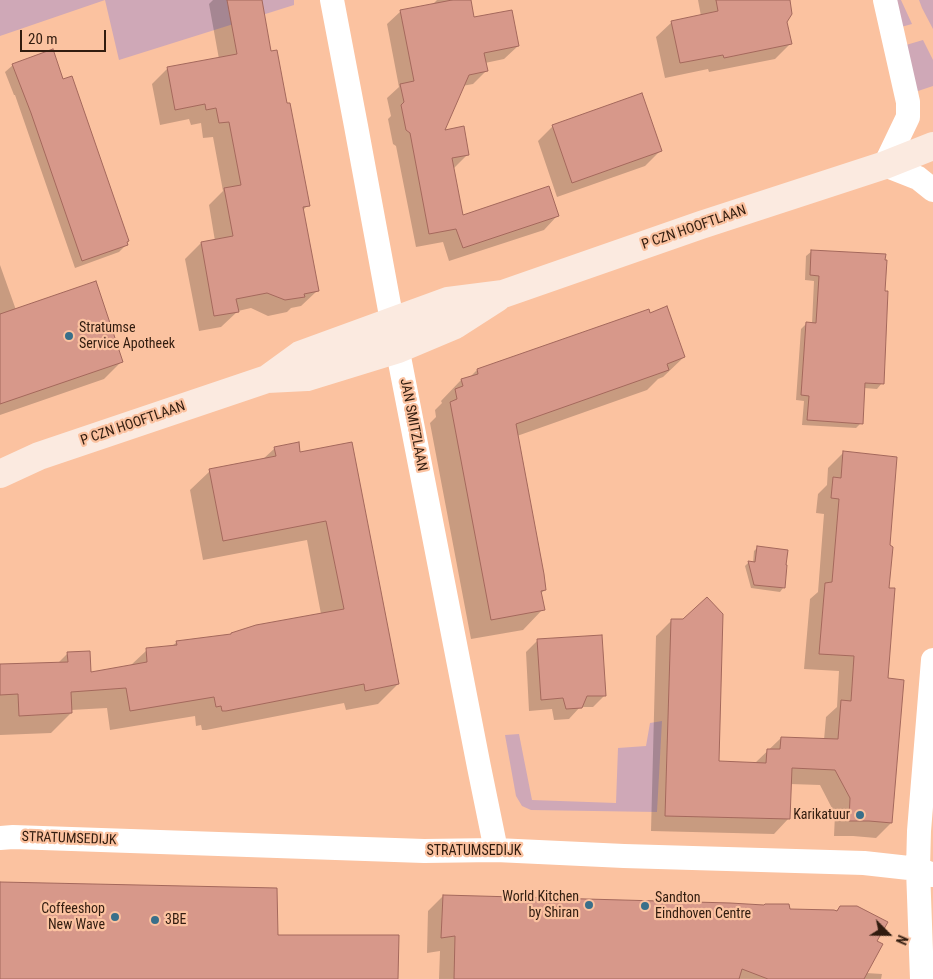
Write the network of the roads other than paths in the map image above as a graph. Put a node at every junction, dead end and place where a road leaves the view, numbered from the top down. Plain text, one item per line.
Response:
1 (332, 0) edge
2 (885, 0) edge
3 (933, 146) edge
4 (885, 165) junction
5 (933, 190) edge
6 (503, 294) junction
7 (391, 312) junction
8 (398, 349) junction
9 (267, 379) junction
10 (0, 474) edge
11 (933, 660) edge
12 (4, 835) edge
13 (496, 850) junction
14 (925, 872) edge
15 (922, 979) edge

1 - 7 street, JAN SMITZLAAN
2 - 4 street
3 - 4 street, P CZN HOOFTLAAN
4 - 5 street
4 - 6 street, P CZN HOOFTLAAN
6 - 7 street, P CZN HOOFTLAAN
6 - 8 street, P CZN HOOFTLAAN
7 - 8 street, JAN SMITZLAAN
7 - 9 street, P CZN HOOFTLAAN
8 - 9 street, P CZN HOOFTLAAN
8 - 13 street, JAN SMITZLAAN
9 - 10 street, P CZN HOOFTLAAN
11 - 14 street
12 - 13 street, STRATUMSEDIJK
13 - 14 street, STRATUMSEDIJK
14 - 15 street

